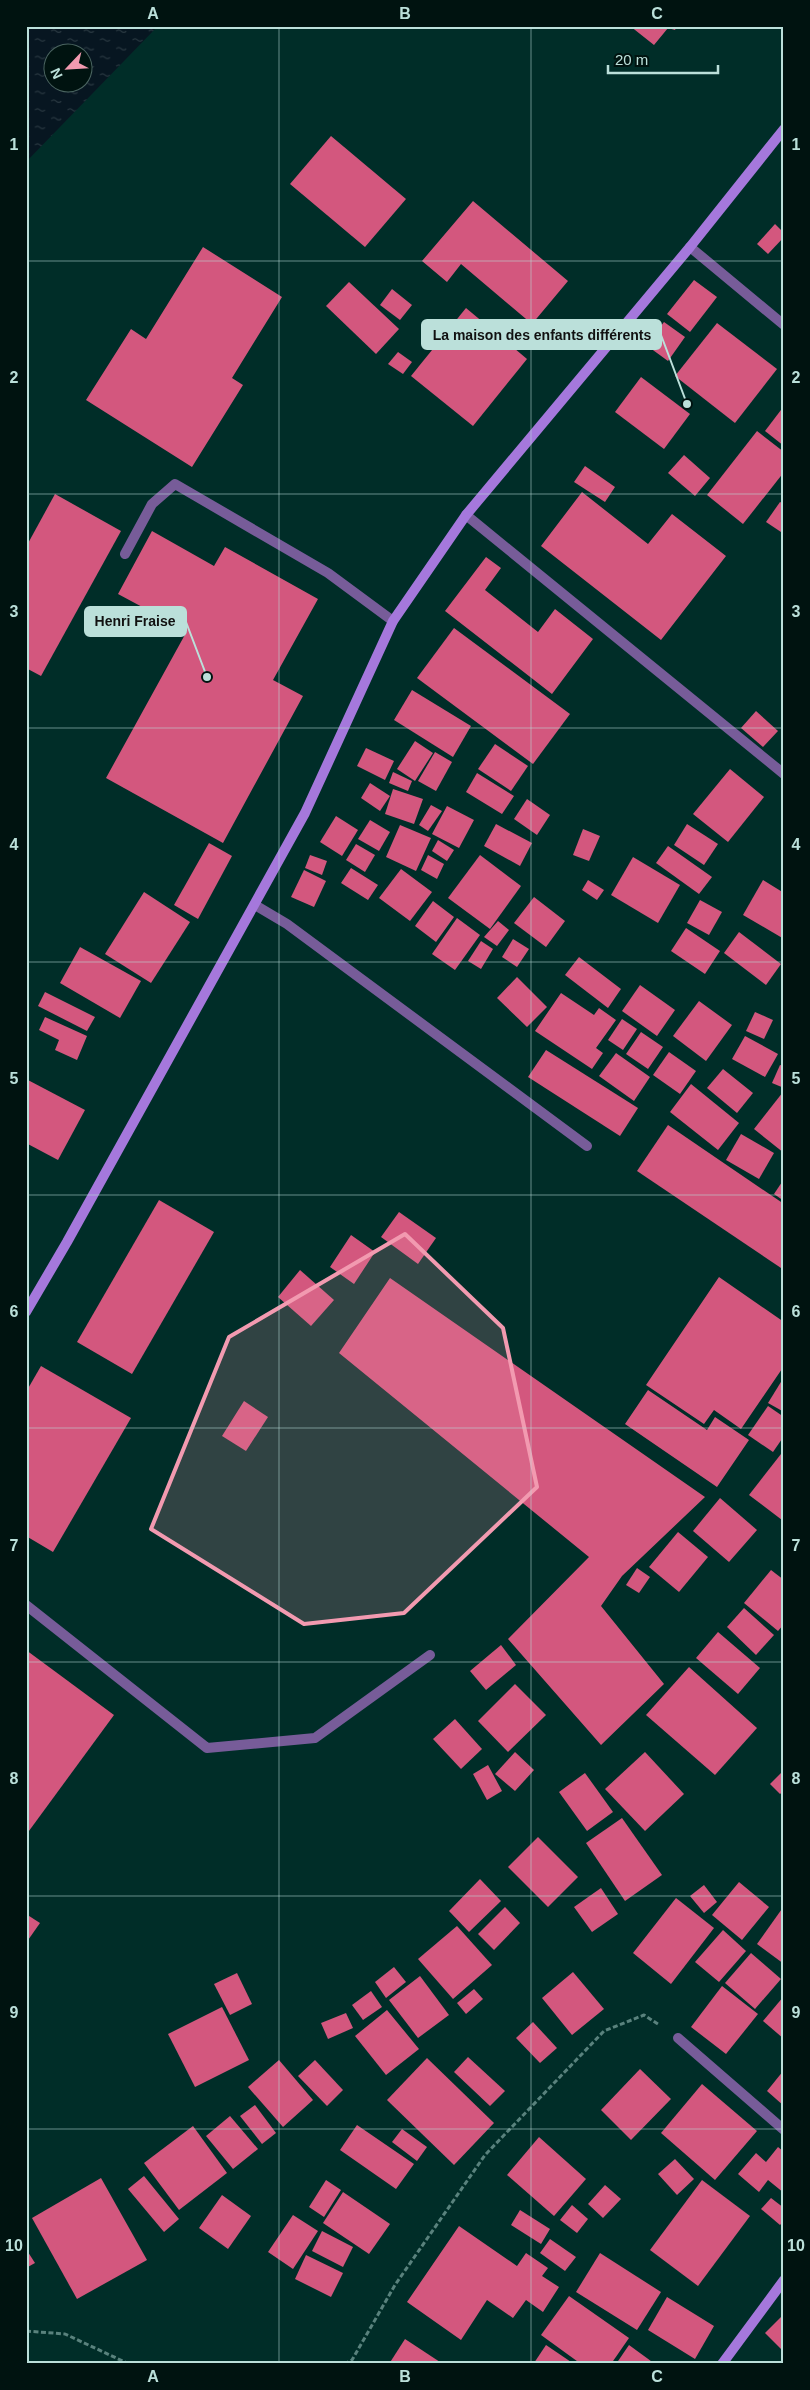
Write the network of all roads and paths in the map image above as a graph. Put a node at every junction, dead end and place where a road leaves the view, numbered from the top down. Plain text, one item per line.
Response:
1 (784, 129) edge
2 (690, 247) junction
3 (784, 325) edge
4 (466, 515) junction
5 (125, 554) dead end
6 (393, 621) junction
7 (784, 774) edge
8 (255, 904) junction
9 (587, 1146) dead end
10 (26, 1312) edge
11 (26, 1605) edge
12 (430, 1655) dead end
13 (678, 2038) joint
14 (784, 2130) edge
15 (784, 2280) edge
16 (26, 2331) edge
17 (129, 2364) edge
18 (344, 2364) edge
19 (722, 2364) edge

1 - 2 main road
2 - 3 street
2 - 4 main road
4 - 6 main road
4 - 7 street
5 - 6 street
6 - 8 main road
8 - 9 street
8 - 10 main road
11 - 12 street
13 - 14 street
13 - 18 path
15 - 19 main road
16 - 17 path

